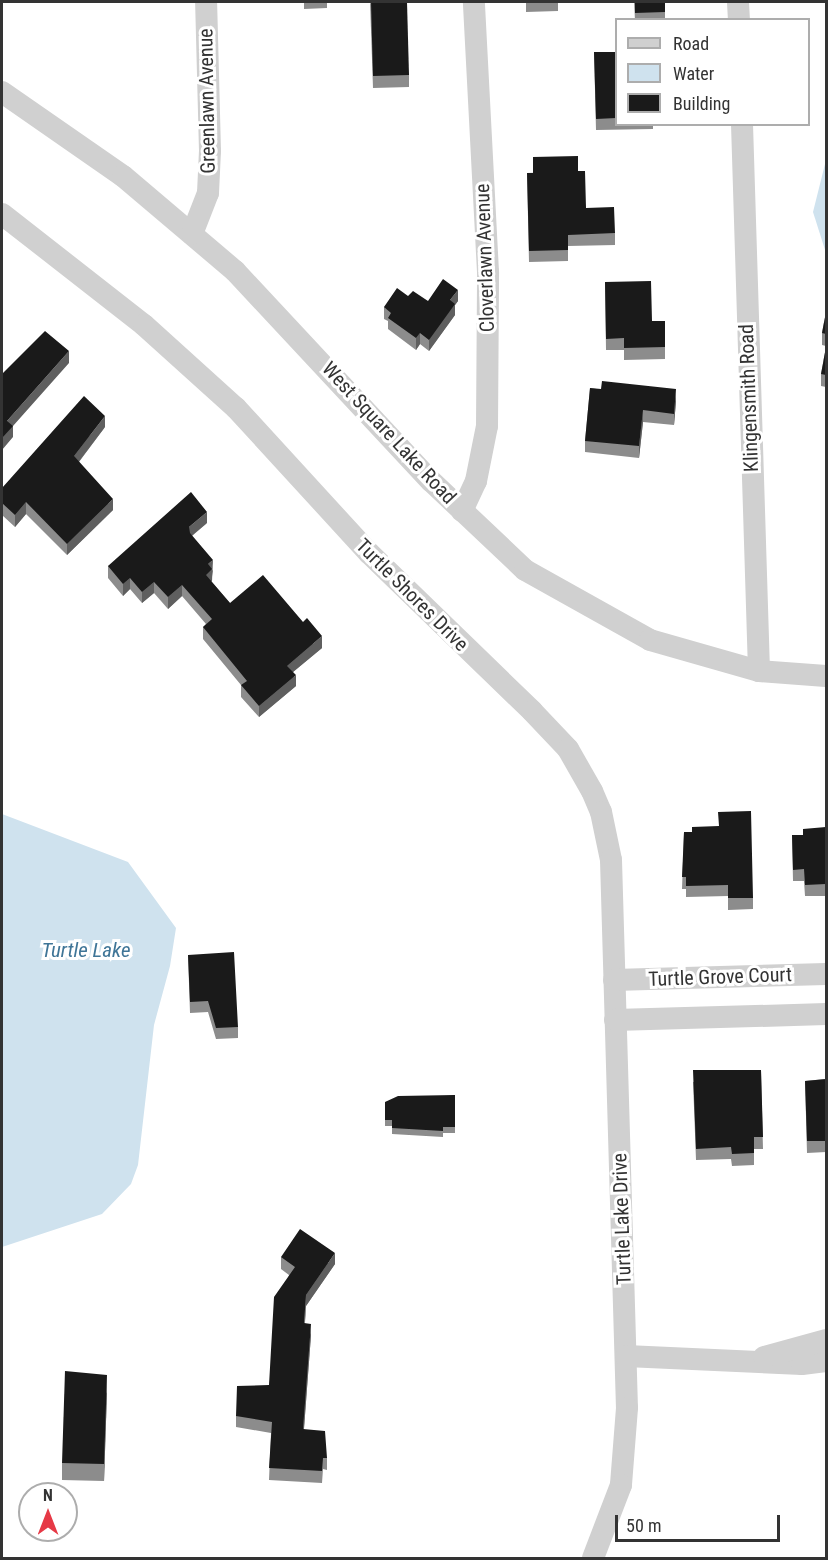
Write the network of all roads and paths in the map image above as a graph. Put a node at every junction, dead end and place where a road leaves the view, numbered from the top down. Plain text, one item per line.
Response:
1 (206, 2) edge
2 (474, 2) edge
3 (738, 2) edge
4 (739, 18) edge
5 (2, 92) edge
6 (742, 126) edge
7 (2, 214) edge
8 (192, 234) junction
9 (462, 512) junction
10 (759, 671) junction
11 (826, 676) edge
12 (826, 974) edge
13 (614, 980) junction
14 (826, 1014) edge
15 (615, 1020) junction
16 (617, 1082) joint
17 (826, 1340) edge
18 (626, 1356) junction
19 (751, 1360) junction
20 (826, 1361) edge
21 (593, 1558) edge

1 - 8 street, Greenlawn Avenue
2 - 9 street, Cloverlawn Avenue
3 - 4 street
5 - 8 street, West Square Lake Road
6 - 10 street, Klingensmith Road
7 - 13 street, Turtle Shores Drive
8 - 9 street, West Square Lake Road
9 - 10 street, West Square Lake Road
10 - 11 street, West Square Lake Road
12 - 13 street, Turtle Grove Court
13 - 15 street, Turtle Shores Drive
14 - 15 street, Turtle Grove Court
15 - 16 street, Turtle Shores Drive
16 - 18 street, Turtle Lake Drive
17 - 19 street
18 - 19 street
18 - 21 street, Turtle Lake Drive
19 - 20 street

